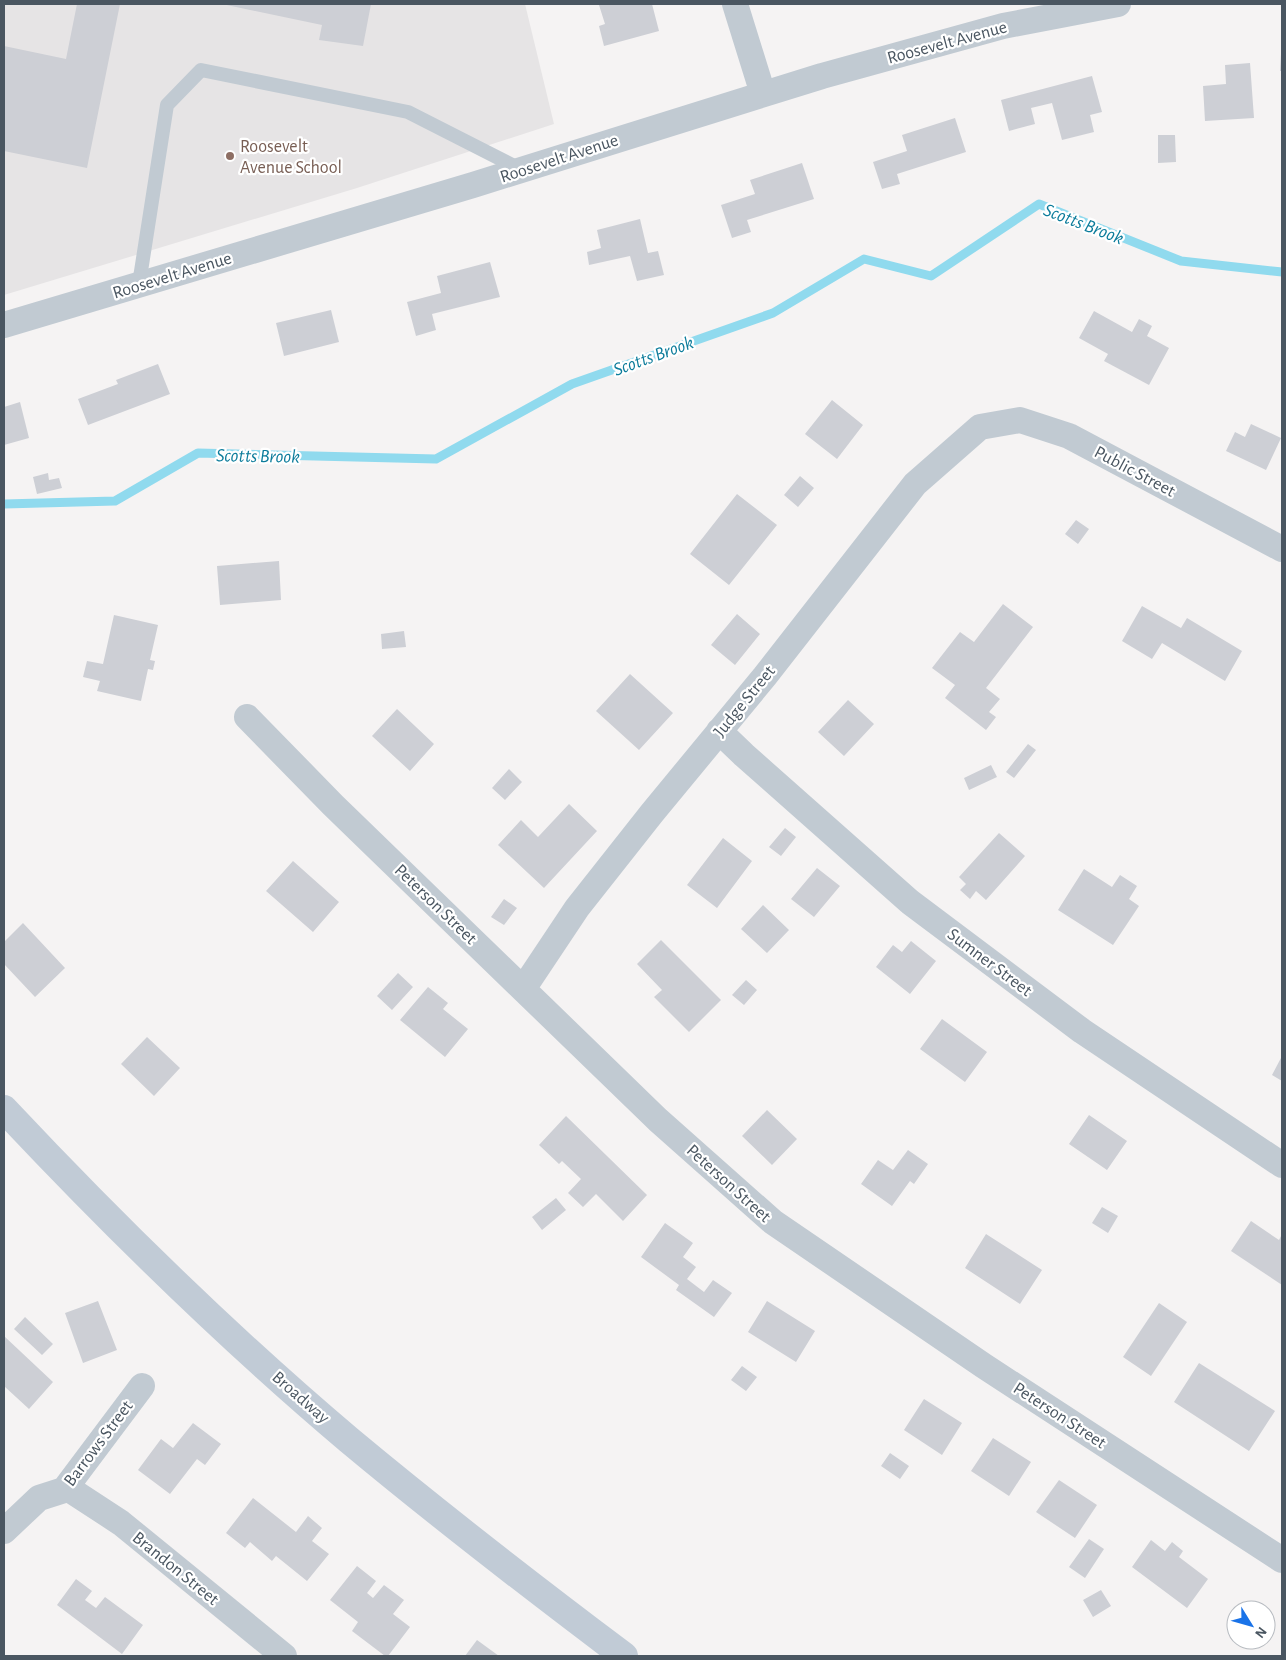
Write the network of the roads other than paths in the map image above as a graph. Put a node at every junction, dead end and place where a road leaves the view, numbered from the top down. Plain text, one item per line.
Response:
1 (735, 4) edge
2 (1118, 4) edge
3 (763, 94) junction
4 (522, 170) junction
5 (139, 284) junction
6 (4, 325) edge
7 (980, 427) joint
8 (1282, 549) edge
9 (247, 717) dead end
10 (720, 731) junction
11 (523, 989) junction
12 (4, 1109) edge
13 (1282, 1165) edge
14 (142, 1386) dead end
15 (64, 1490) junction
16 (4, 1531) edge
17 (1282, 1560) edge
18 (284, 1656) edge
19 (624, 1656) edge

1 - 3 street
2 - 3 street, Roosevelt Avenue
3 - 4 street, Roosevelt Avenue
4 - 5 street, Roosevelt Avenue
4 - 5 lane
5 - 6 street, Roosevelt Avenue
7 - 8 street, Public Street
7 - 10 street, Judge Street
9 - 11 street, Peterson Street
10 - 11 street, Judge Street
10 - 13 street, Sumner Street
11 - 17 street, Peterson Street
12 - 19 street, Broadway
14 - 15 street, Barrows Street
15 - 16 street, Barrows Street
15 - 18 street, Brandon Street

